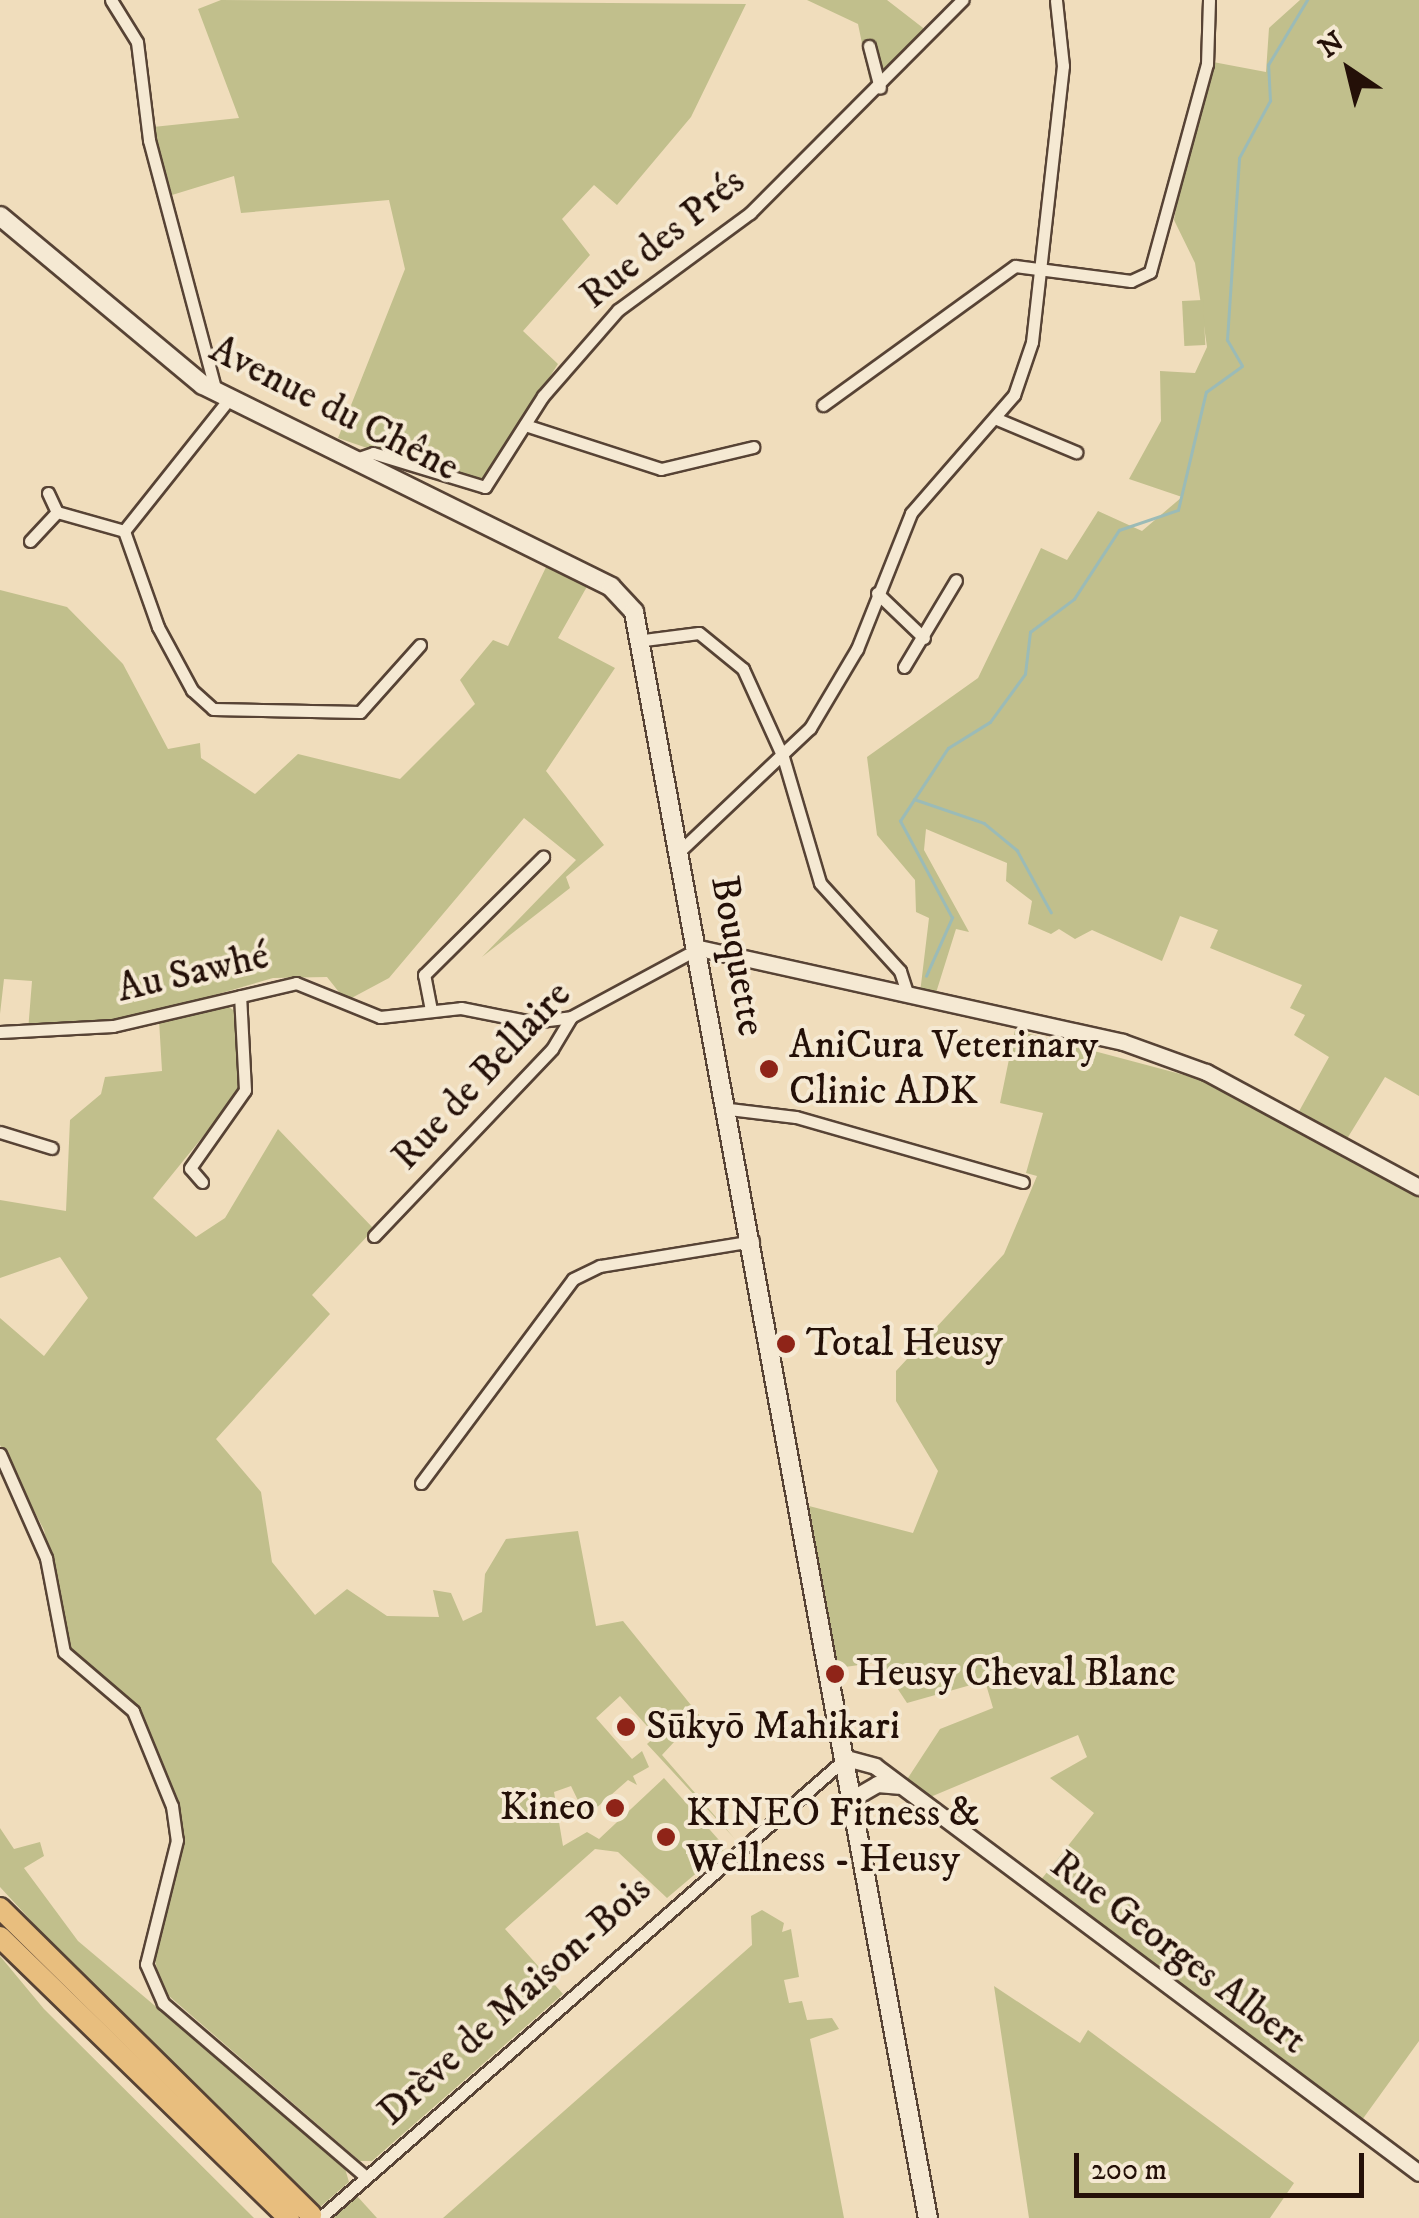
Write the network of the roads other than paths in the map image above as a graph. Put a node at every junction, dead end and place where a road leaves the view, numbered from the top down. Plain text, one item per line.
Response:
1 (111, 0) edge
2 (962, 0) edge
3 (1056, 0) edge
4 (1209, 0) edge
5 (869, 46) dead end
6 (880, 88) junction
7 (0, 216) edge
8 (1041, 270) junction
9 (222, 395) junction
10 (824, 406) dead end
11 (996, 419) junction
12 (525, 424) junction
13 (753, 447) dead end
14 (1076, 452) dead end
15 (353, 460) junction
16 (48, 493) dead end
17 (58, 512) junction
18 (124, 532) junction
19 (30, 541) dead end
20 (956, 580) dead end
21 (877, 593) junction
22 (924, 638) junction
23 (644, 640) junction
24 (420, 644) dead end
25 (904, 667) dead end
26 (783, 758) junction
27 (682, 849) junction
28 (543, 858) dead end
29 (699, 948) junction
30 (907, 993) junction
31 (240, 996) junction
32 (430, 1010) junction
33 (571, 1017) junction
34 (0, 1032) edge
35 (730, 1109) junction
36 (0, 1132) edge
37 (52, 1148) dead end
38 (202, 1182) dead end
39 (1023, 1182) dead end
40 (1419, 1186) edge
41 (374, 1236) dead end
42 (753, 1241) junction
43 (0, 1454) edge
44 (421, 1483) dead end
45 (846, 1758) junction
46 (878, 1776) junction
47 (854, 1798) junction
48 (0, 1908) edge
49 (0, 1937) edge
50 (34, 1971) junction
51 (1419, 2174) edge
52 (366, 2177) junction
53 (316, 2217) edge
54 (269, 2218) edge
55 (288, 2218) edge
56 (928, 2218) edge

1 - 9 street
2 - 6 street, Rue des Prés
3 - 8 street
4 - 8 street
5 - 6 street
6 - 12 street, Rue des Prés
7 - 9 main road, Avenue du Chêne
8 - 10 street
8 - 11 street
9 - 15 main road, Avenue du Chêne
9 - 18 street
11 - 14 street
11 - 21 street
12 - 13 street
12 - 15 street, Rue des Prés
15 - 23 main road, Avenue du Chêne
16 - 17 street
17 - 18 street
17 - 19 street
18 - 24 street
20 - 22 street
21 - 22 street
21 - 26 street
22 - 25 street
23 - 26 street
23 - 27 main road, Bouquette
26 - 27 street
26 - 30 street
27 - 29 main road, Bouquette
28 - 32 street
29 - 30 street
29 - 33 street, Rue de Bellaire
29 - 35 main road, Bouquette
30 - 40 street
31 - 32 street, Au Sawhé
31 - 34 street, Au Sawhé
31 - 38 street
32 - 33 street, Au Sawhé
33 - 41 street, Rue de Bellaire
35 - 39 street
35 - 42 main road, Bouquette
36 - 37 street
42 - 44 street
42 - 45 main road, Bouquette
43 - 52 street
45 - 46 street, Rue Georges Albert
45 - 47 main road, Bouquette
45 - 52 street, Drève de Maison-Bois
46 - 47 street
46 - 51 street, Rue Georges Albert
47 - 56 main road, Bouquette
48 - 53 highway
49 - 50 highway
50 - 54 highway
50 - 55 highway
52 - 53 street, Drève de Maison-Bois

